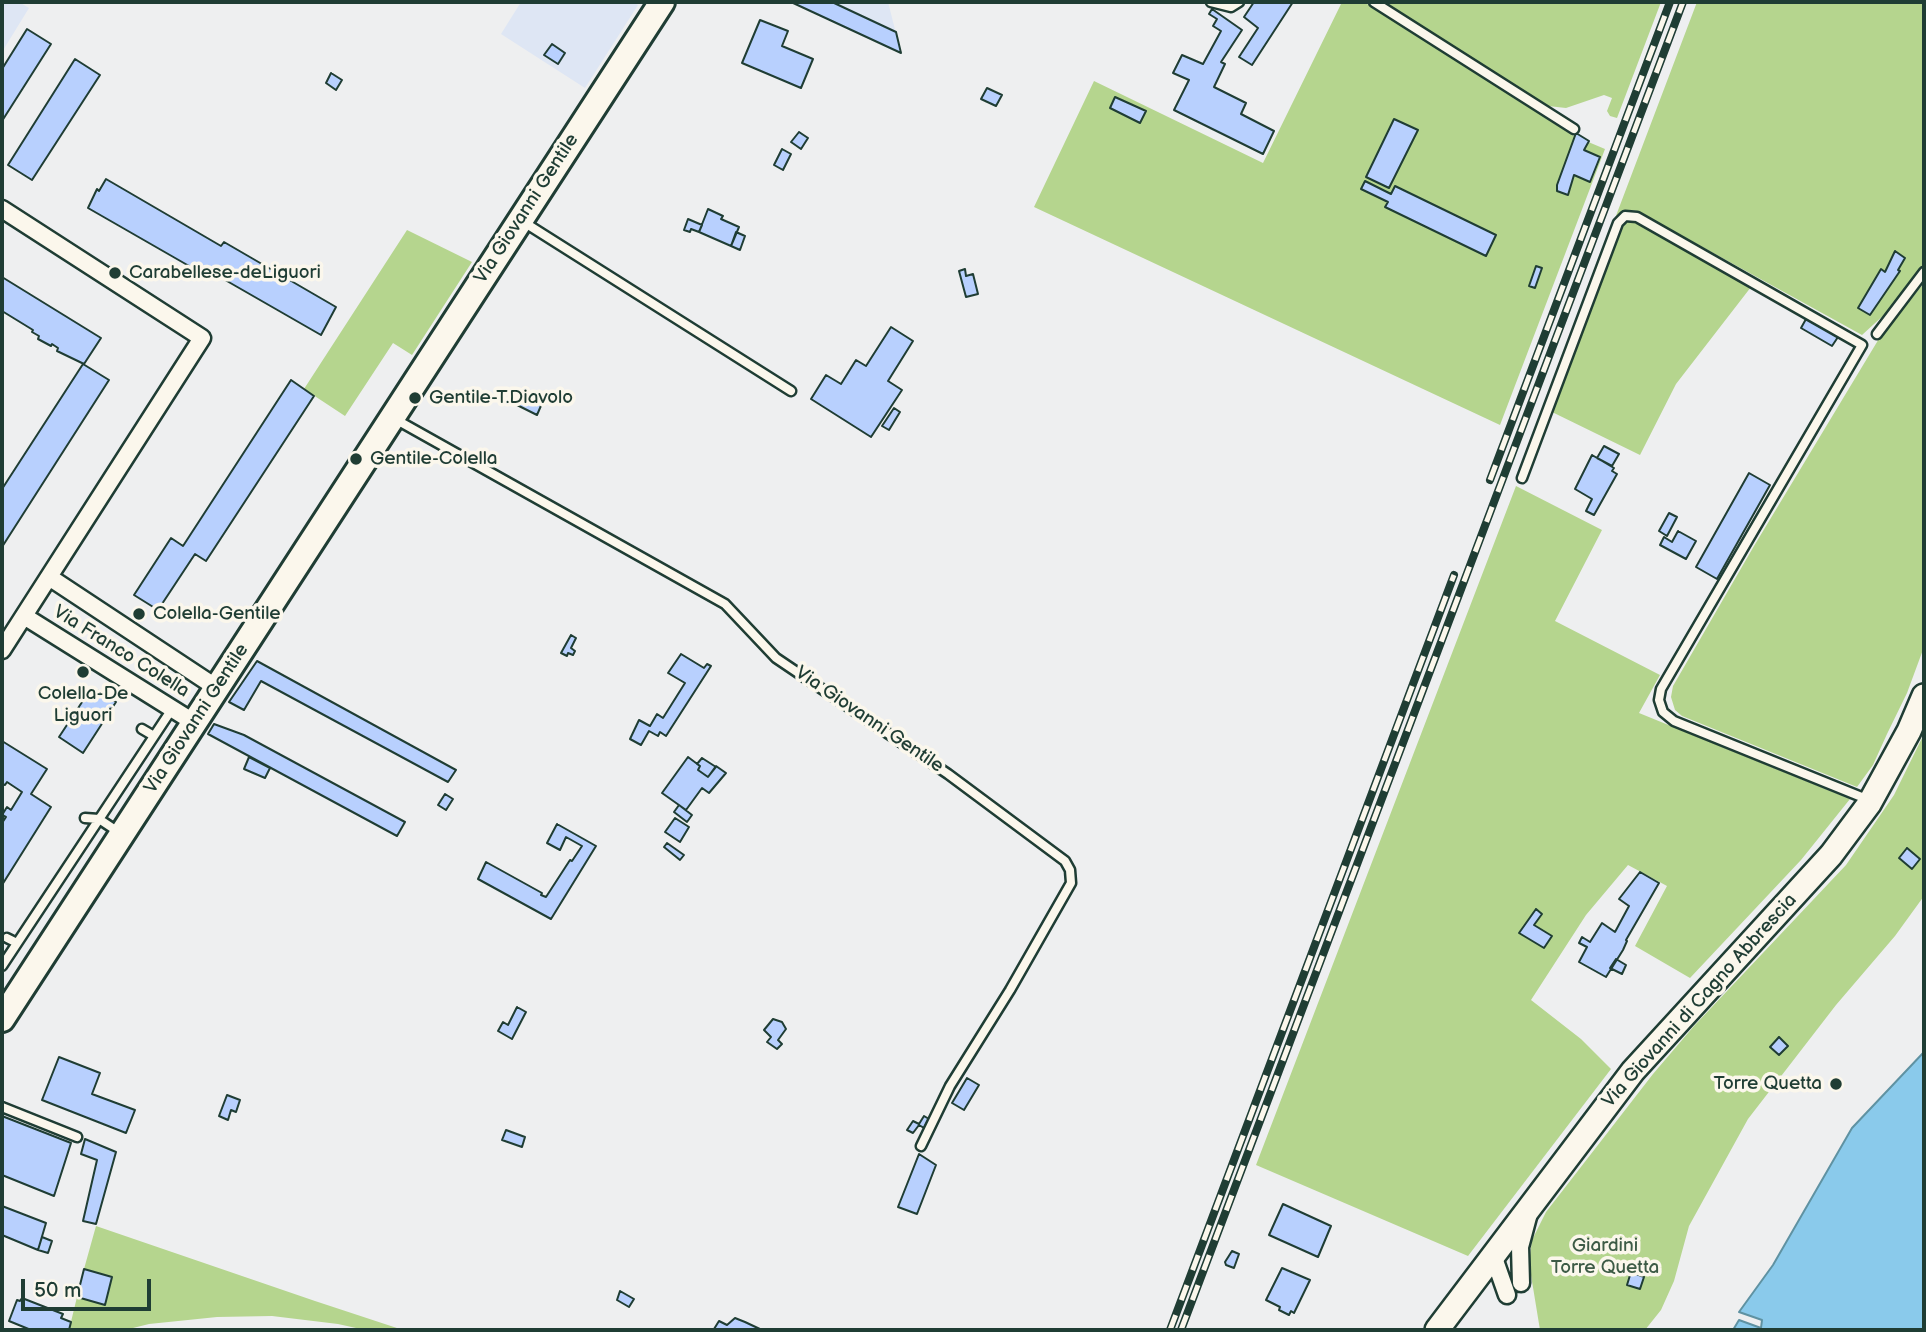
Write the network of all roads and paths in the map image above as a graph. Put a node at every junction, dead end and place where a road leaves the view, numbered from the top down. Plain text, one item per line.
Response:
1 (1211, 2) edge
2 (1239, 2) edge
3 (1374, 2) edge
4 (656, 6) edge
5 (1574, 129) dead end
6 (2, 209) edge
7 (520, 219) junction
8 (1924, 272) edge
9 (1877, 334) dead end
10 (791, 391) dead end
11 (393, 418) junction
12 (1522, 478) dead end
13 (49, 577) junction
14 (24, 616) junction
15 (2, 650) edge
16 (217, 688) junction
17 (1924, 696) edge
18 (172, 709) junction
19 (195, 723) junction
20 (142, 729) dead end
21 (154, 736) junction
22 (1871, 801) junction
23 (85, 818) dead end
24 (99, 820) junction
25 (122, 834) junction
26 (7, 938) dead end
27 (17, 943) junction
28 (2, 966) edge
29 (6, 1005) edge
30 (2, 1107) edge
31 (78, 1138) dead end
32 (921, 1146) dead end
33 (1538, 1195) junction
34 (1494, 1253) junction
35 (1507, 1295) dead end
36 (1437, 1330) edge

1 - 2 lane
3 - 5 lane
4 - 7 main road, Via Giovanni Gentile
6 - 13 street
7 - 10 lane
7 - 11 main road, Via Giovanni Gentile
8 - 9 lane
11 - 16 main road, Via Giovanni Gentile
11 - 32 lane, Via Giovanni Gentile
12 - 22 lane
13 - 14 street
13 - 16 street, Via Franco Colella
14 - 15 street
14 - 18 street, Via Franco Colella
16 - 19 main road, Via Giovanni Gentile
17 - 22 main road, Via Giovanni di Cagno Abbrescia
18 - 19 street, Via Franco Colella
18 - 21 lane
19 - 25 main road, Via Giovanni Gentile
20 - 21 lane
21 - 24 lane
22 - 33 main road, Via Giovanni di Cagno Abbrescia
23 - 24 lane
24 - 25 lane
24 - 27 lane
25 - 29 main road, Via Giovanni Gentile
26 - 27 lane
27 - 28 lane
30 - 31 lane
33 - 34 main road, Via Giovanni di Cagno Abbrescia
33 - 34 street
34 - 35 street
34 - 36 main road, Via Giovanni di Cagno Abbrescia

